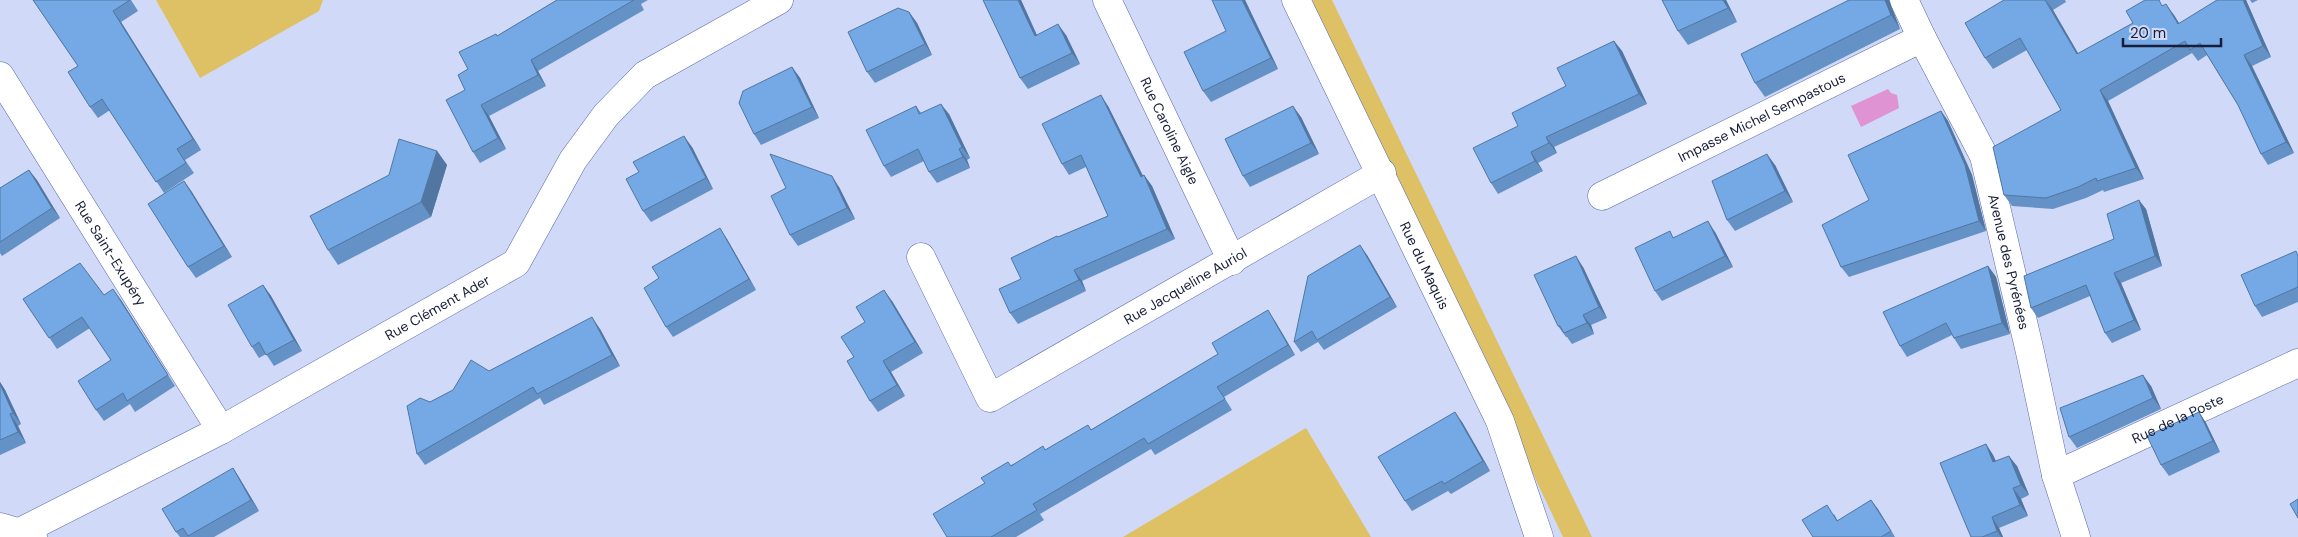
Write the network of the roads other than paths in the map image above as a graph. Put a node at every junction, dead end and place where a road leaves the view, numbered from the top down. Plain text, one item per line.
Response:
1 (779, 0) edge
2 (1107, 0) edge
3 (1296, 0) edge
4 (1904, 0) edge
5 (1922, 38) junction
6 (0, 76) edge
7 (1382, 173) junction
8 (1602, 196) dead end
9 (921, 257) dead end
10 (1232, 261) junction
11 (2298, 364) edge
12 (221, 430) junction
13 (2056, 475) junction
14 (18, 532) edge
15 (1539, 537) edge
16 (2076, 537) edge

1 - 12 street, Rue Clément Ader
2 - 10 street, Rue Caroline Aigle
3 - 7 street, Rue du Maquis
4 - 5 street, Avenue des Pyrénées
5 - 8 street, Impasse Michel Sempastous
5 - 13 street, Avenue des Pyrénées
6 - 12 street, Rue Saint-Exupéry
7 - 10 street, Rue Jacqueline Auriol
7 - 15 street, Rue du Maquis
9 - 10 street, Rue Jacqueline Auriol
11 - 13 street, Rue de la Poste
12 - 14 street, Rue Clément Ader
13 - 16 street, Avenue des Pyrénées

